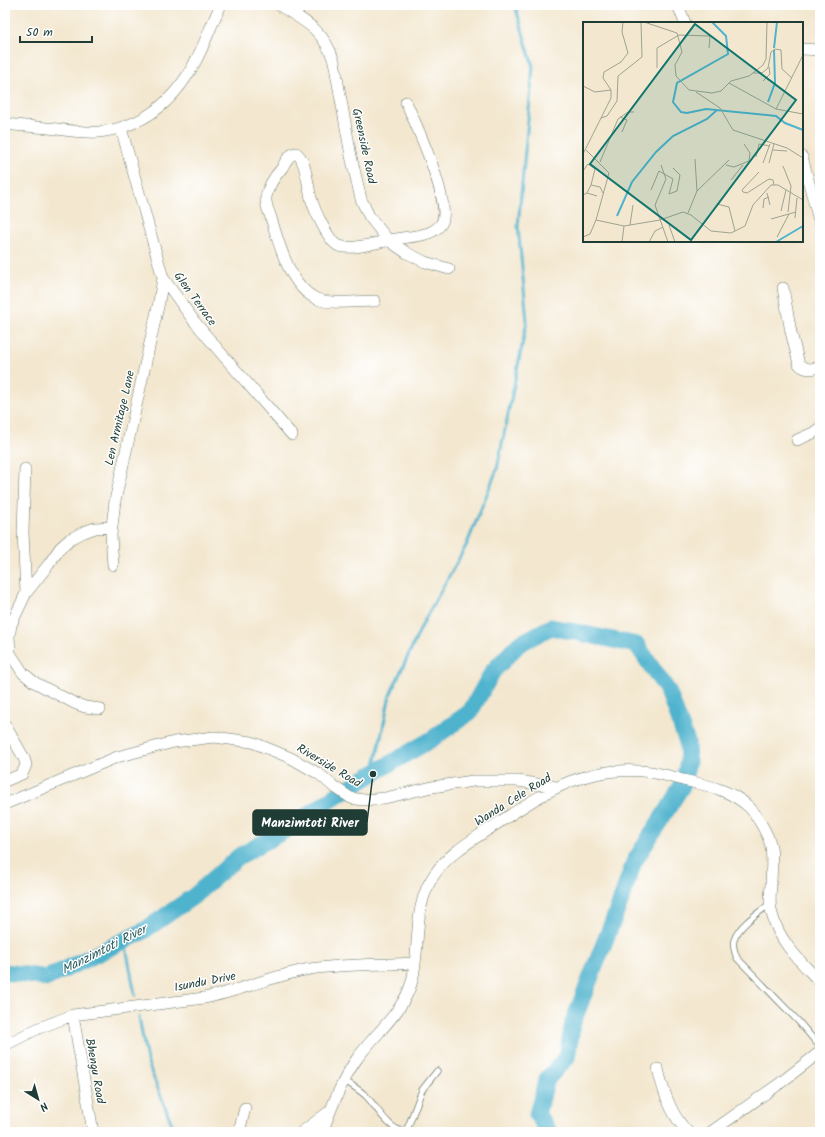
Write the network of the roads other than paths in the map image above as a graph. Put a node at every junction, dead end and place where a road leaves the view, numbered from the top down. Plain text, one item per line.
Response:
1 (221, 5) edge
2 (279, 5) edge
3 (678, 5) edge
4 (685, 22) edge
5 (803, 49) edge
6 (820, 50) edge
7 (406, 102) dead end
8 (5, 124) edge
9 (121, 128) junction
10 (803, 161) edge
11 (820, 224) edge
12 (388, 240) junction
13 (449, 269) dead end
14 (163, 278) junction
15 (783, 288) dead end
16 (375, 301) dead end
17 (820, 367) edge
18 (820, 428) edge
19 (292, 435) dead end
20 (797, 440) dead end
21 (25, 469) dead end
22 (112, 527) junction
23 (113, 566) dead end
24 (26, 592) junction
25 (100, 709) dead end
26 (5, 725) edge
27 (5, 781) edge
28 (556, 787) junction
29 (5, 804) edge
30 (770, 904) junction
31 (415, 963) junction
32 (820, 982) edge
33 (73, 1015) junction
34 (5, 1045) edge
35 (820, 1047) edge
36 (820, 1052) edge
37 (658, 1069) dead end
38 (437, 1071) dead end
39 (344, 1080) junction
40 (245, 1108) dead end
41 (330, 1111) junction
42 (93, 1132) edge
43 (239, 1132) edge
44 (302, 1132) edge
45 (322, 1132) edge
46 (688, 1132) edge
47 (710, 1132) edge

1 - 9 street
2 - 12 street, Greenside Road
3 - 4 street
5 - 6 street
7 - 12 street
8 - 9 street
9 - 14 street, Glen Terrace
10 - 11 street
12 - 13 street, Greenside Road
12 - 16 street
14 - 19 street, Glen Terrace
14 - 22 street, Len Armitage Lane
15 - 17 street
18 - 20 street
21 - 24 street
22 - 23 street, Len Armitage Lane
22 - 24 street
24 - 25 street
26 - 27 street
28 - 29 street, Riverside Road
28 - 30 street, Wanda Cele Road
28 - 31 street, Wanda Cele Road
30 - 32 street, Wanda Cele Road
30 - 35 lane
31 - 33 street, Isundu Drive
31 - 39 street, Wanda Cele Road
33 - 34 street, Isundu Drive
33 - 42 street, Bhengu Road
36 - 47 street
37 - 46 street
38 - 39 lane
39 - 41 street, Wanda Cele Road
40 - 43 street
41 - 44 street
41 - 45 street, Wanda Cele Road

